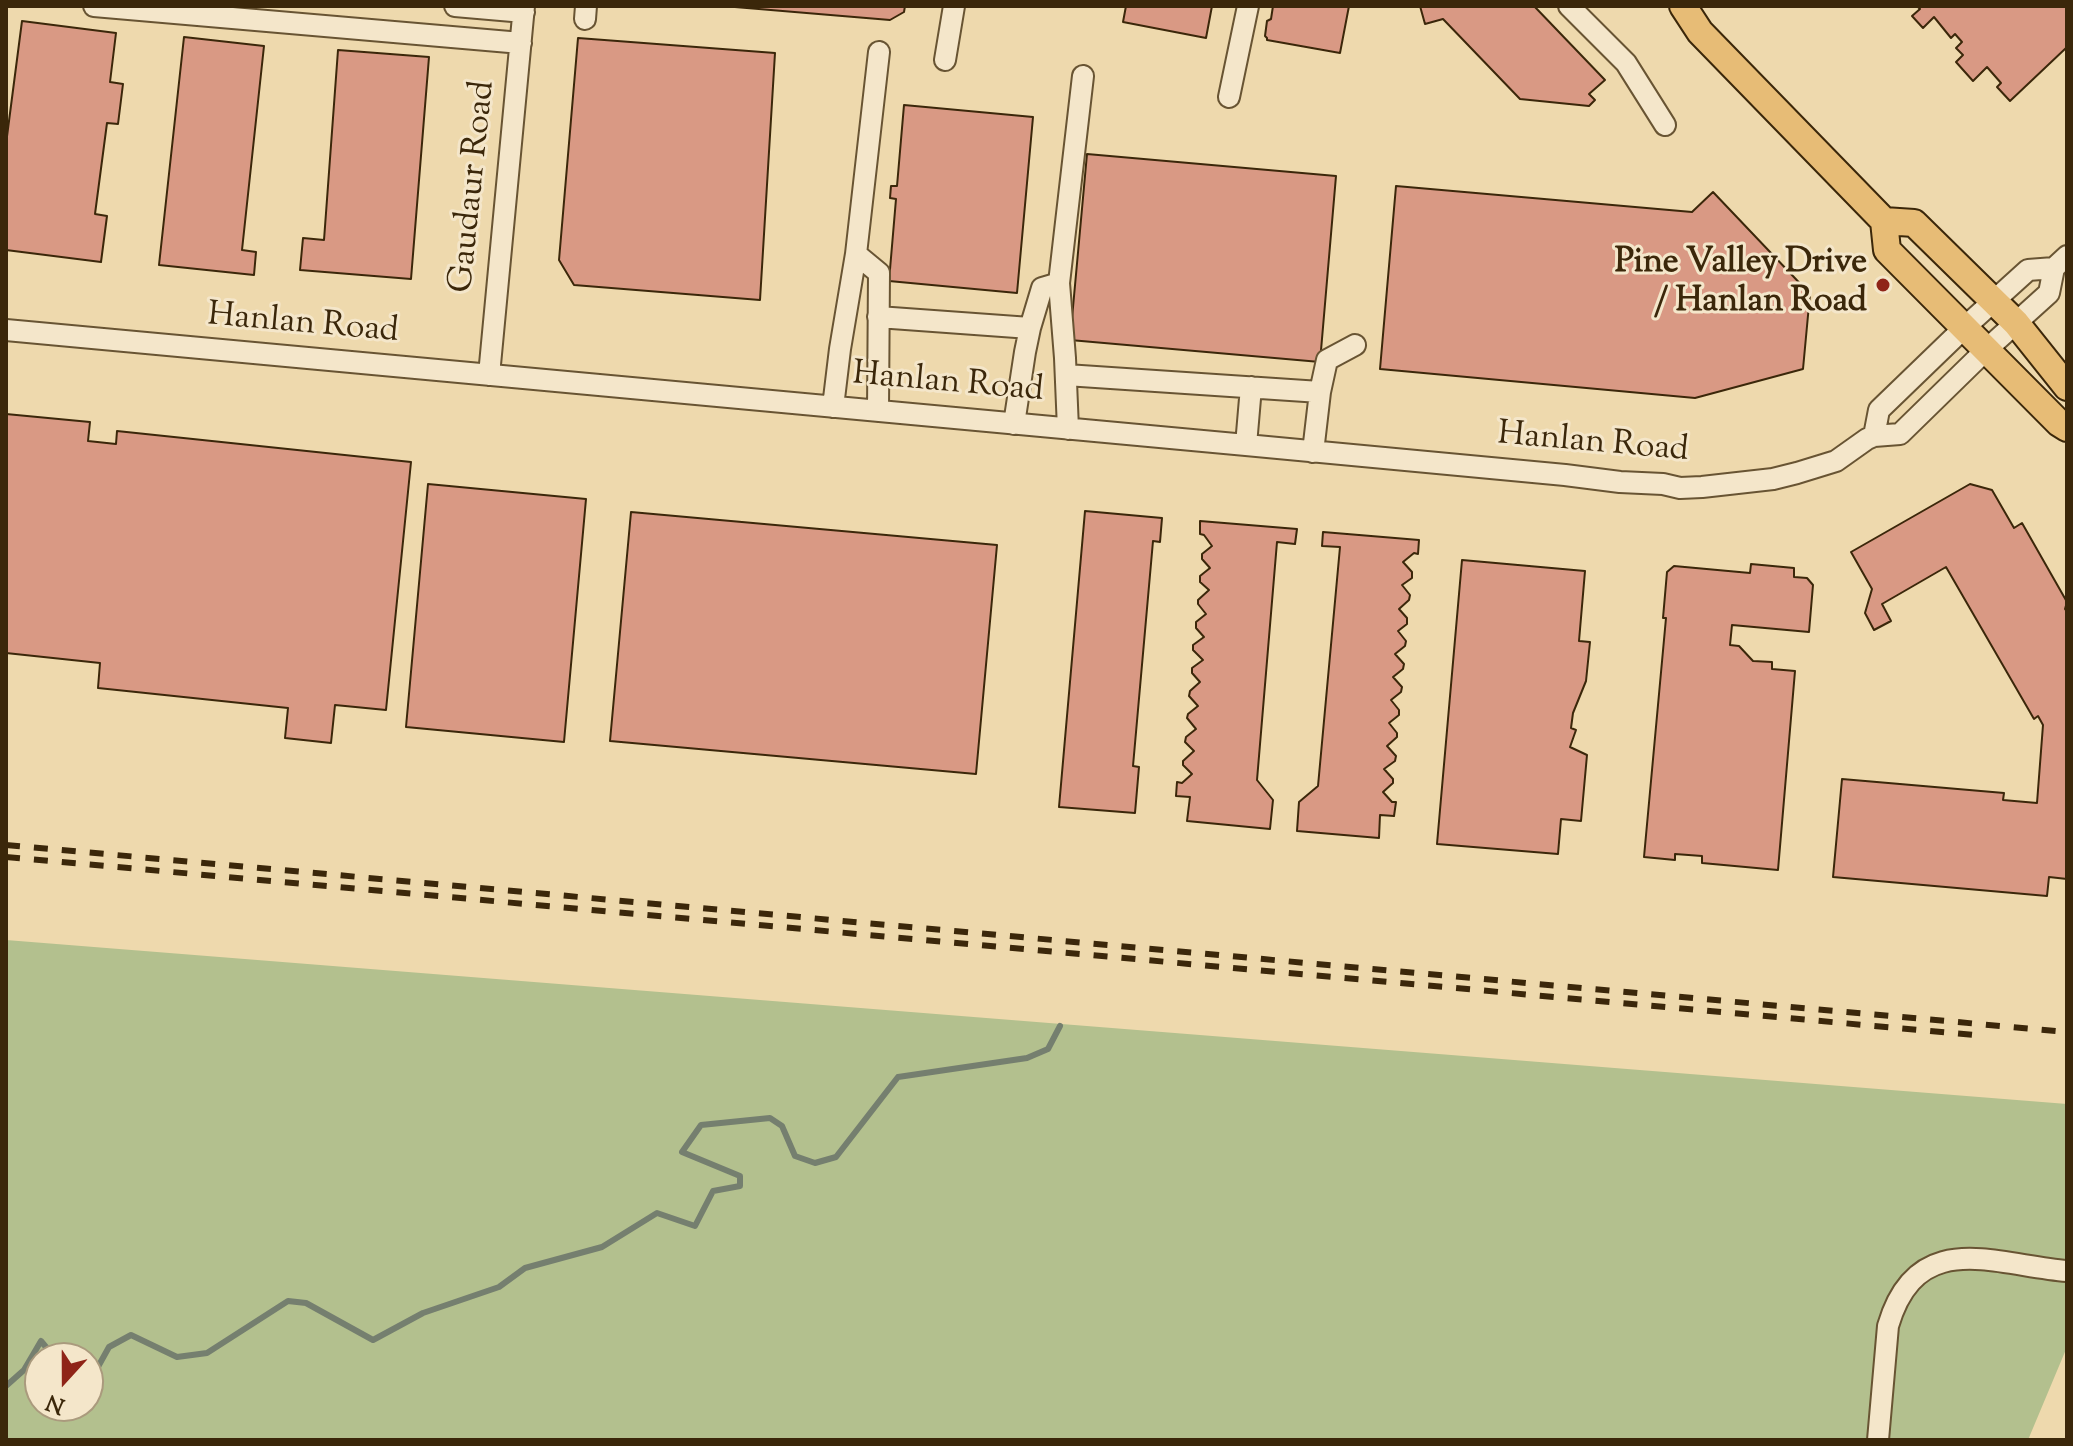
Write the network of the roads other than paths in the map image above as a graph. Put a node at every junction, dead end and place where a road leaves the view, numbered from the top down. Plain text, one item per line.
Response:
1 (94, 6) edge
2 (455, 6) edge
3 (954, 6) edge
4 (1248, 6) edge
5 (1569, 6) edge
6 (1683, 6) edge
7 (524, 9) edge
8 (521, 43) junction
9 (879, 52) dead end
10 (945, 60) dead end
11 (1083, 76) dead end
12 (1229, 97) dead end
13 (1665, 125) dead end
14 (1884, 221) junction
15 (856, 254) junction
16 (2060, 262) edge
17 (1059, 283) junction
18 (1993, 302) junction
19 (878, 317) junction
20 (2016, 323) junction
21 (1965, 327) junction
22 (1030, 328) junction
23 (6, 330) edge
24 (1355, 345) dead end
25 (1987, 349) junction
26 (489, 375) junction
27 (1066, 375) junction
28 (1251, 387) junction
29 (2067, 387) edge
30 (1320, 392) junction
31 (833, 407) junction
32 (878, 411) junction
33 (1014, 424) junction
34 (2067, 428) edge
35 (1068, 429) junction
36 (1874, 436) junction
37 (1246, 445) junction
38 (1313, 452) junction
39 (2067, 1271) edge
40 (1878, 1440) edge

1 - 8 street
2 - 7 street
3 - 10 street
4 - 12 street
5 - 13 street
6 - 14 main road
7 - 8 street, Gaudaur Road
8 - 26 street, Gaudaur Road
9 - 15 street
11 - 17 street
14 - 18 main road
14 - 21 main road
15 - 19 street
15 - 31 street
16 - 18 street
16 - 20 street, Hanlan Road
17 - 22 street
17 - 27 street
18 - 20 main road
18 - 21 street
19 - 22 street
19 - 32 street
20 - 25 street, Hanlan Road
20 - 29 main road
21 - 25 main road
21 - 36 street
22 - 33 street
23 - 26 street, Hanlan Road
24 - 30 street
25 - 34 main road
25 - 36 street, Hanlan Road
26 - 31 street, Hanlan Road
27 - 28 street
27 - 35 street
28 - 30 street
28 - 37 street
30 - 38 street
31 - 32 street, Hanlan Road
32 - 33 street, Hanlan Road
33 - 35 street, Hanlan Road
35 - 37 street, Hanlan Road
36 - 38 street, Hanlan Road
37 - 38 street, Hanlan Road
39 - 40 street

